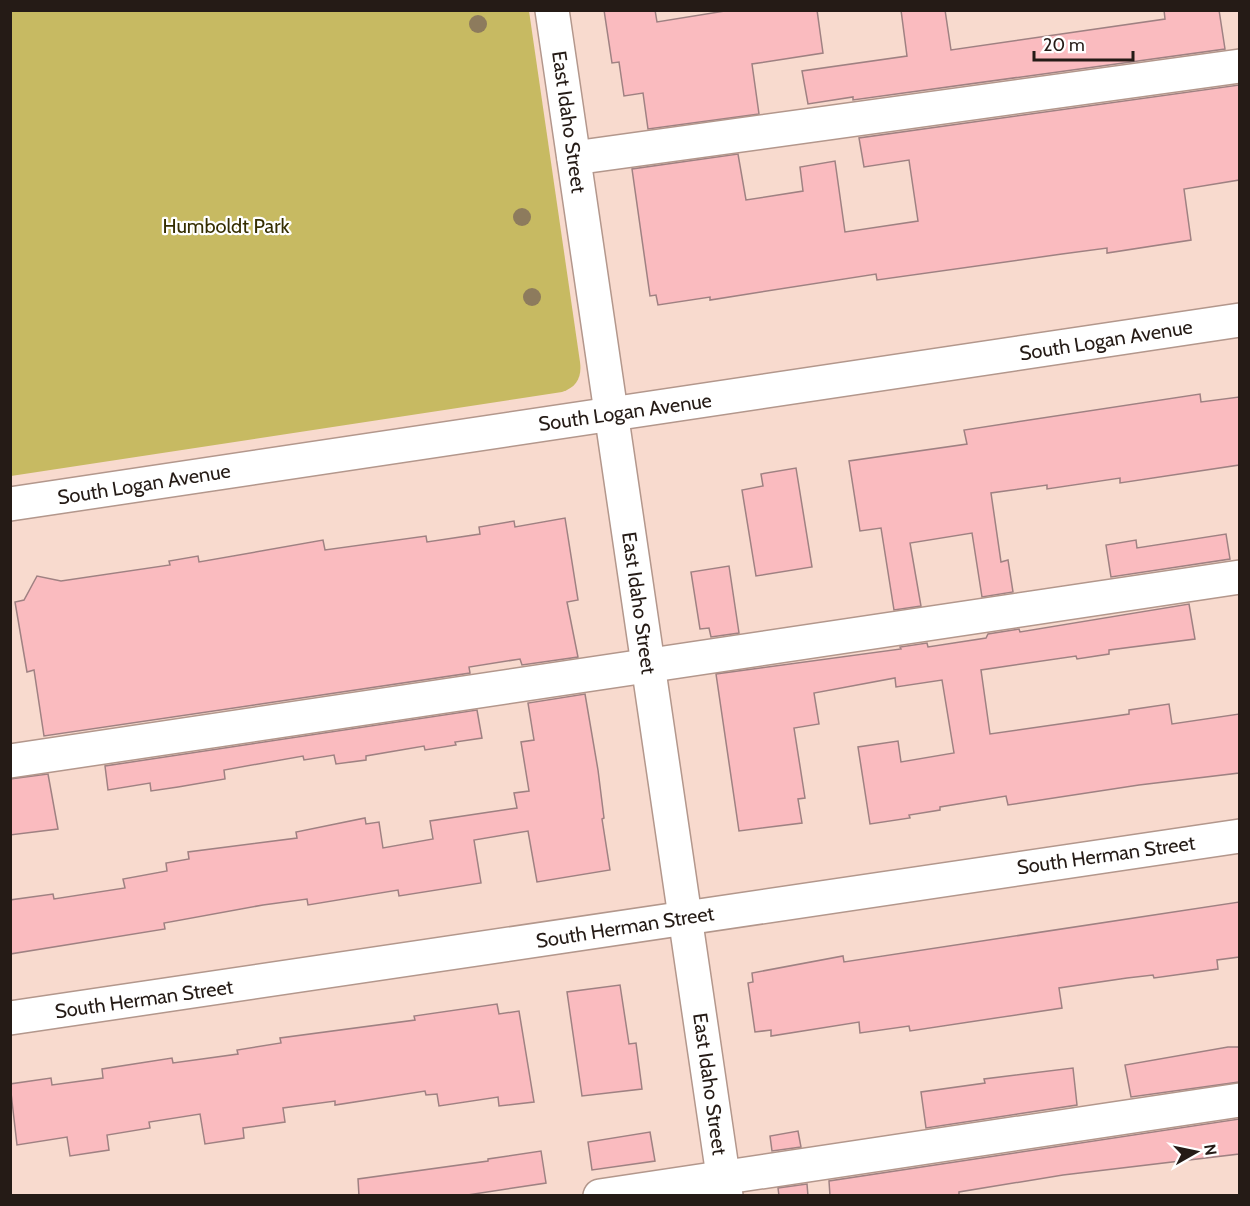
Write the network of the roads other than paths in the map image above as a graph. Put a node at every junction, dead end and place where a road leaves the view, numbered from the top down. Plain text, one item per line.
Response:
1 (552, 10) edge
2 (1239, 66) edge
3 (574, 158) junction
4 (1239, 320) edge
5 (611, 414) junction
6 (10, 504) edge
7 (1239, 578) edge
8 (648, 665) junction
9 (10, 761) edge
10 (1239, 836) edge
11 (686, 918) junction
12 (10, 1018) edge
13 (1239, 1100) edge
14 (725, 1186) edge
15 (600, 1196) edge

1 - 3 street, East Idaho Street
2 - 3 street
3 - 5 street, East Idaho Street
4 - 5 street, South Logan Avenue
5 - 6 street, South Logan Avenue
5 - 8 street, East Idaho Street
7 - 8 street
8 - 9 street
8 - 11 street, East Idaho Street
10 - 11 street, South Herman Street
11 - 12 street, South Herman Street
11 - 14 street, East Idaho Street
13 - 14 street
14 - 15 street

